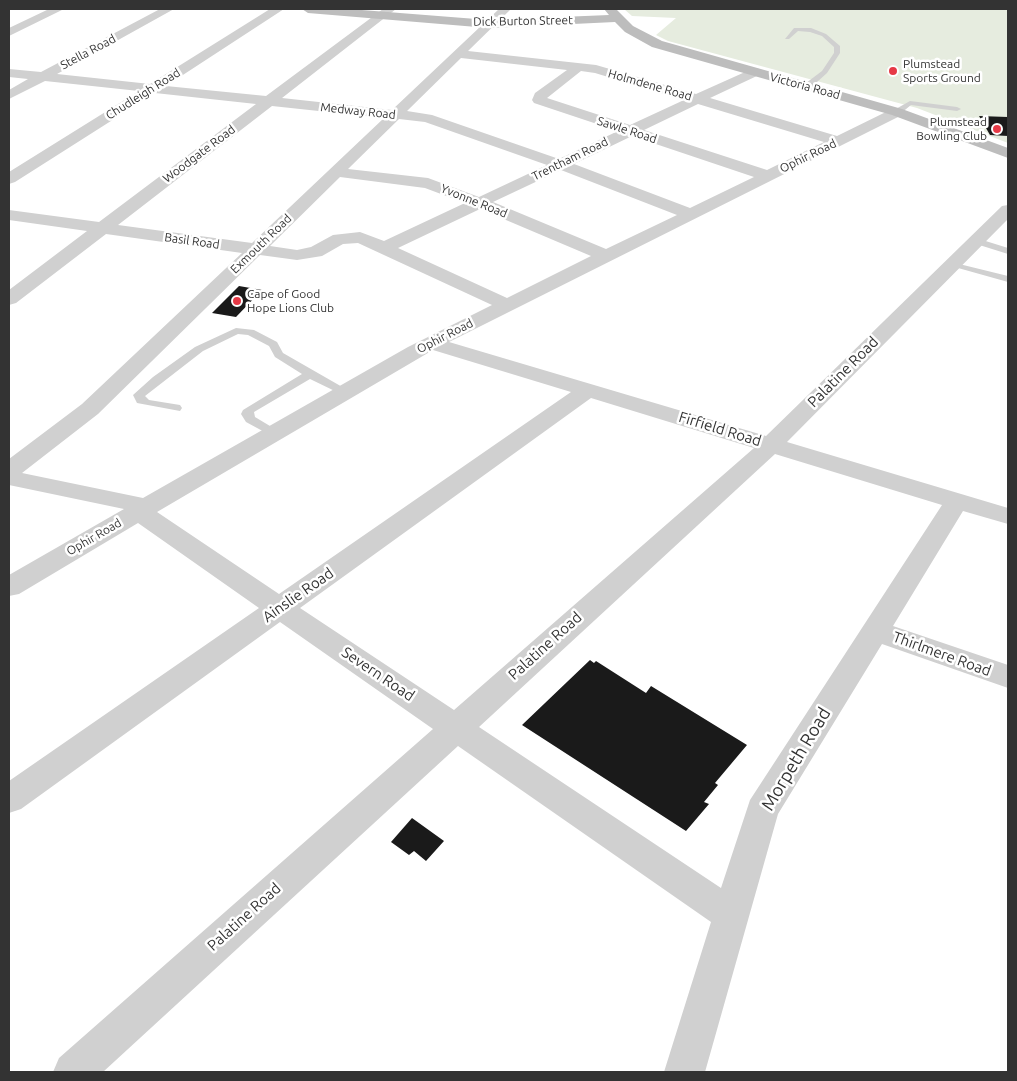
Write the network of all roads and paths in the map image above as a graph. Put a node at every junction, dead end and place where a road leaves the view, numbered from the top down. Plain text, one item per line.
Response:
1 (58, 9) edge
2 (168, 9) edge
3 (278, 9) edge
4 (308, 9) edge
5 (505, 9) edge
6 (386, 12) edge
7 (614, 13) edge
8 (489, 24) junction
9 (9, 32) edge
10 (787, 38) dead end
11 (457, 54) junction
12 (580, 66) junction
13 (754, 72) junction
14 (9, 73) edge
15 (43, 76) junction
16 (806, 86) junction
17 (152, 88) junction
18 (9, 95) edge
19 (698, 99) junction
20 (933, 100) dead end
21 (268, 101) junction
22 (904, 108) junction
23 (957, 109) dead end
24 (395, 115) junction
25 (630, 130) junction
26 (837, 141) junction
27 (1008, 153) edge
28 (560, 164) junction
29 (335, 172) junction
30 (768, 176) junction
31 (9, 179) edge
32 (480, 203) junction
33 (1008, 210) edge
34 (691, 214) junction
35 (9, 215) edge
36 (102, 228) junction
37 (976, 242) junction
38 (386, 247) junction
39 (255, 250) junction
40 (1008, 250) edge
41 (606, 256) junction
42 (954, 264) junction
43 (1008, 279) edge
44 (9, 299) edge
45 (507, 305) junction
46 (431, 343) junction
47 (310, 374) junction
48 (588, 390) junction
49 (345, 392) junction
50 (176, 408) dead end
51 (274, 432) junction
52 (770, 444) junction
53 (9, 471) edge
54 (9, 478) edge
55 (957, 500) junction
56 (140, 511) junction
57 (1008, 516) edge
58 (9, 587) edge
59 (280, 607) junction
60 (875, 630) junction
61 (1008, 677) edge
62 (455, 726) junction
63 (9, 799) edge
64 (731, 915) junction
65 (73, 1072) edge
66 (685, 1072) edge

1 - 9 street
2 - 15 street, Stella Road
3 - 17 street, Chudleigh Road
4 - 6 street, Dick Burton Street
5 - 8 street, Exmouth Road
6 - 8 street, Dick Burton Street
6 - 21 street, Woodgate Road
7 - 8 street, Dick Burton Street
7 - 13 street, Victoria Road
8 - 11 street, Exmouth Road
10 - 16 lane
11 - 12 street, Holmdene Road
11 - 24 street, Exmouth Road
12 - 19 street, Holmdene Road
12 - 25 street, Sawle Road
13 - 16 street, Victoria Road
13 - 19 street, Trentham Road
14 - 15 street, Medway Road
15 - 17 street, Medway Road
15 - 18 street, Stella Road
16 - 22 street, Victoria Road
17 - 21 street, Medway Road
17 - 31 street, Chudleigh Road
19 - 25 street, Trentham Road
19 - 26 street, Holmdene Road
20 - 22 lane
21 - 24 street, Medway Road
21 - 36 street, Woodgate Road
22 - 23 lane
22 - 26 street, Ophir Road
22 - 27 street, Victoria Road
24 - 28 street, Medway Road
24 - 29 street, Exmouth Road
25 - 28 street, Trentham Road
25 - 30 street, Sawle Road
26 - 30 street, Ophir Road
28 - 32 street, Trentham Road
28 - 34 street, Medway Road
29 - 32 street, Yvonne Road
29 - 39 street, Exmouth Road
30 - 34 street, Ophir Road
32 - 38 street, Trentham Road
32 - 41 street, Yvonne Road
33 - 37 street, Palatine Road
34 - 41 street, Ophir Road
35 - 36 street, Basil Road
36 - 39 street, Basil Road
36 - 44 street, Woodgate Road
37 - 40 lane
37 - 42 street, Palatine Road
38 - 39 street, Basil Road
38 - 45 street, Basil Road
39 - 53 street, Exmouth Road
41 - 45 street, Ophir Road
42 - 43 lane
42 - 52 street, Palatine Road
45 - 46 street, Ophir Road
46 - 48 street, Firfield Road
46 - 49 street, Ophir Road
47 - 49 lane
47 - 50 lane
47 - 51 lane
48 - 52 street, Firfield Road
48 - 59 street, Ainslie Road
49 - 51 street, Ophir Road
51 - 56 street, Ophir Road
52 - 55 street, Firfield Road
52 - 62 street, Palatine Road
54 - 56 street, Severn Road
55 - 57 street, Firfield Road
55 - 60 street, Morpeth Road
56 - 58 street, Ophir Road
56 - 59 street, Severn Road
59 - 62 street, Severn Road
59 - 63 street, Ainslie Road
60 - 61 street, Thirlmere Road
60 - 64 street, Morpeth Road
62 - 64 street, Severn Road
62 - 65 street, Palatine Road
64 - 66 street, Morpeth Road

